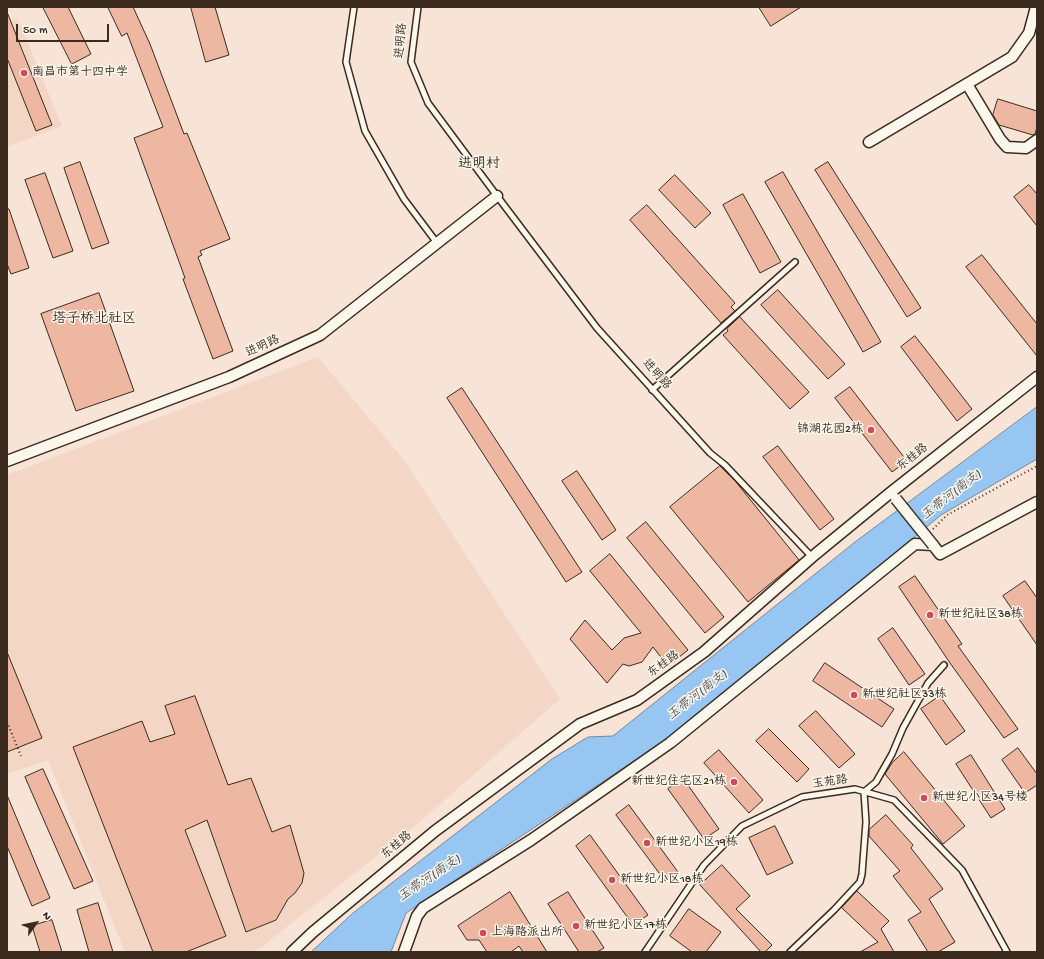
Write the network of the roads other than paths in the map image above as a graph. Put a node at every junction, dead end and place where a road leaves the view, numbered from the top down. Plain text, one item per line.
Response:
1 (354, 7) edge
2 (418, 7) edge
3 (1036, 7) edge
4 (967, 84) junction
5 (1037, 140) edge
6 (870, 142) dead end
7 (496, 196) junction
8 (437, 243) junction
9 (795, 262) dead end
10 (1037, 377) edge
11 (652, 390) junction
12 (7, 461) edge
13 (893, 496) junction
14 (1037, 502) edge
15 (933, 545) junction
16 (812, 557) junction
17 (944, 665) dead end
18 (864, 792) junction
19 (292, 952) edge
20 (404, 952) edge
21 (645, 952) edge
22 (790, 952) edge
23 (1007, 952) edge

1 - 8 lane
2 - 7 lane, 进明路
3 - 4 street
4 - 5 street
4 - 6 street
7 - 8 street, 进明路
7 - 11 lane, 进明路
8 - 12 street, 进明路
9 - 11 lane
10 - 13 street, 东桂路
11 - 16 lane, 进明路
13 - 15 street, bridge
13 - 16 street, 东桂路
14 - 15 street
15 - 20 street
16 - 19 street, 东桂路
17 - 18 lane
18 - 21 lane, 玉苑路
18 - 22 lane
18 - 23 lane, 玉苑路

